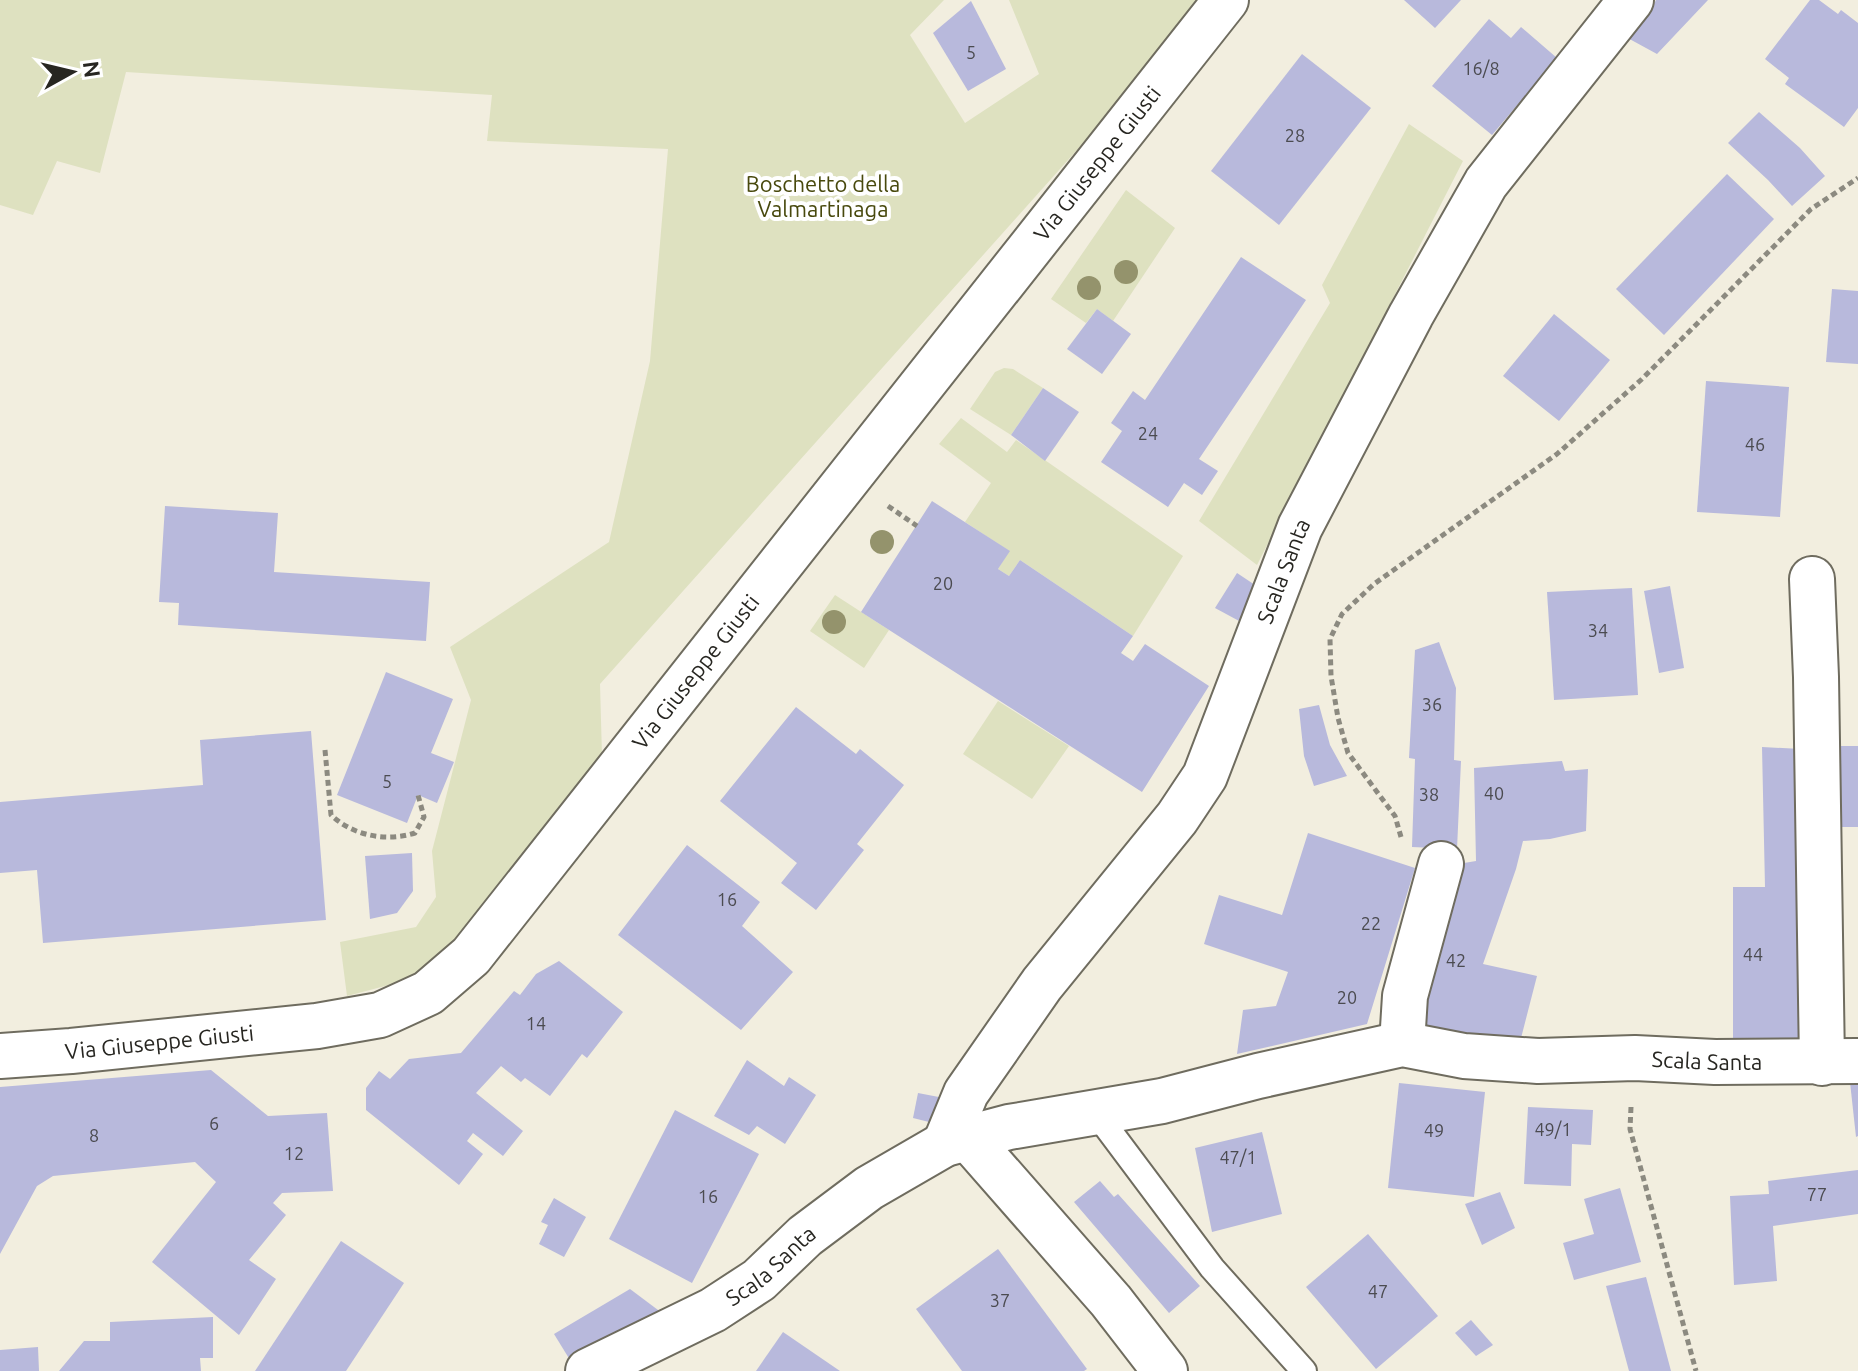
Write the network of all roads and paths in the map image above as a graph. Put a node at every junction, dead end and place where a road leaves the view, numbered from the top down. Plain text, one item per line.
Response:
1 (1226, 0) edge
2 (1631, 0) edge
3 (1858, 178) edge
4 (1812, 579) dead end
5 (325, 750) dead end
6 (418, 795) dead end
7 (1441, 864) joint
8 (1402, 1044) junction
9 (0, 1056) edge
10 (1635, 1058) junction
11 (1840, 1062) edge
12 (1096, 1113) junction
13 (956, 1141) junction
14 (588, 1371) edge
15 (1165, 1371) edge
16 (1304, 1371) edge
17 (1696, 1371) edge

1 - 9 street, Via Giuseppe Giusti
2 - 13 street, Scala Santa
3 - 7 path
4 - 11 street
5 - 6 path
7 - 8 street
8 - 10 street, Scala Santa
8 - 12 street, Scala Santa
10 - 11 street, Scala Santa
10 - 17 path
12 - 13 street, Scala Santa
12 - 16 lane
13 - 14 street, Scala Santa
13 - 15 street

